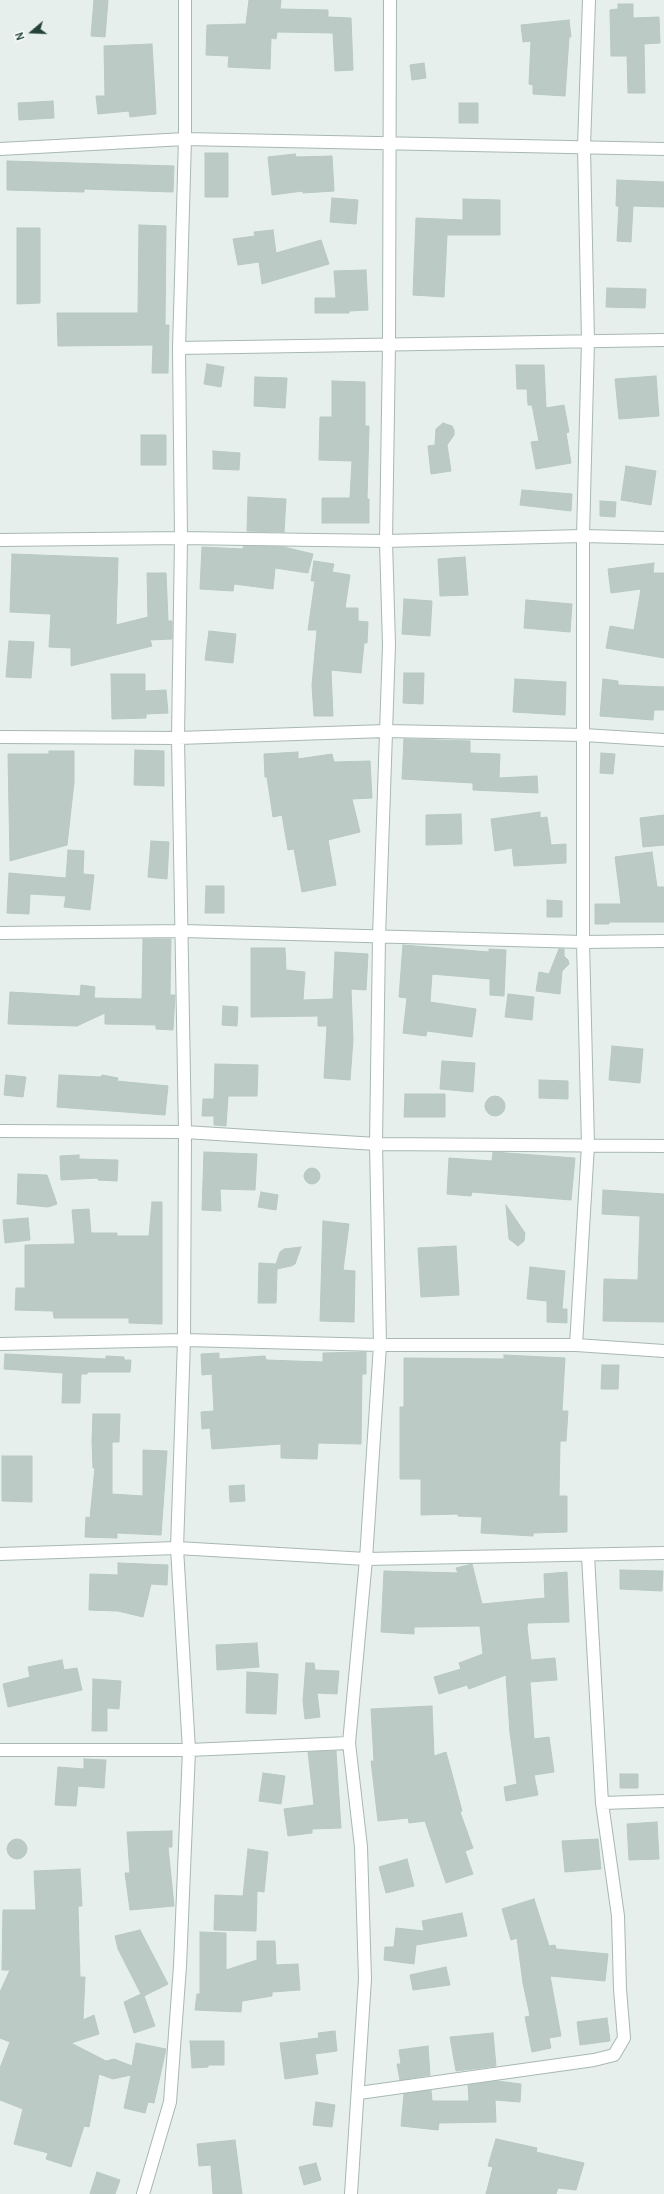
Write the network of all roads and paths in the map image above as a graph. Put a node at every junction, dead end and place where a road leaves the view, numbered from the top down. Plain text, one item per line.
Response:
1 (185, 0) edge
2 (390, 0) edge
3 (589, 0) edge
4 (185, 139) junction
5 (390, 144) junction
6 (584, 147) junction
7 (0, 149) edge
8 (664, 149) edge
9 (664, 340) edge
10 (588, 342) junction
11 (389, 345) junction
12 (178, 348) junction
13 (583, 536) junction
14 (181, 538) junction
15 (664, 538) edge
16 (0, 540) edge
17 (386, 541) junction
18 (386, 731) junction
19 (584, 735) junction
20 (0, 738) edge
21 (178, 738) junction
22 (664, 740) edge
23 (183, 931) junction
24 (0, 933) edge
25 (379, 937) junction
26 (664, 941) edge
27 (583, 942) junction
28 (0, 1131) edge
29 (185, 1132) junction
30 (376, 1144) junction
31 (588, 1145) junction
32 (664, 1146) edge
33 (184, 1340) junction
34 (0, 1344) edge
35 (380, 1345) junction
36 (576, 1345) junction
37 (664, 1350) edge
38 (177, 1548) junction
39 (0, 1554) edge
40 (664, 1554) edge
41 (588, 1556) junction
42 (366, 1559) junction
43 (349, 1743) junction
44 (0, 1750) edge
45 (189, 1750) junction
46 (664, 1801) edge
47 (602, 1803) junction
48 (359, 2093) junction
49 (143, 2194) edge
50 (351, 2194) edge

1 - 4 street
2 - 5 street
3 - 6 street
4 - 5 street
4 - 7 street
4 - 12 street
5 - 6 street
5 - 11 street
6 - 8 street
6 - 10 street
9 - 10 street
10 - 11 street
10 - 13 street
11 - 12 street
11 - 17 street
12 - 14 street
13 - 15 street
13 - 17 street
13 - 19 street
14 - 16 street
14 - 17 street
14 - 21 street
17 - 18 street
18 - 19 street
18 - 21 street
18 - 25 street
19 - 22 street
19 - 27 street
20 - 21 street
21 - 23 street
23 - 24 street
23 - 25 street
23 - 29 street
25 - 27 street
25 - 30 street
26 - 27 street
27 - 31 street
28 - 29 street
29 - 30 street
29 - 33 street
30 - 31 street
30 - 35 street
31 - 32 street
31 - 36 street
33 - 34 street
33 - 35 street
33 - 38 street
35 - 36 street
35 - 42 street
36 - 37 street
38 - 39 street
38 - 42 street
38 - 45 street
40 - 41 street
41 - 42 street
41 - 47 street
42 - 43 street
43 - 45 street
43 - 48 street
44 - 45 street
45 - 49 street
46 - 47 street
47 - 48 street
48 - 50 street

